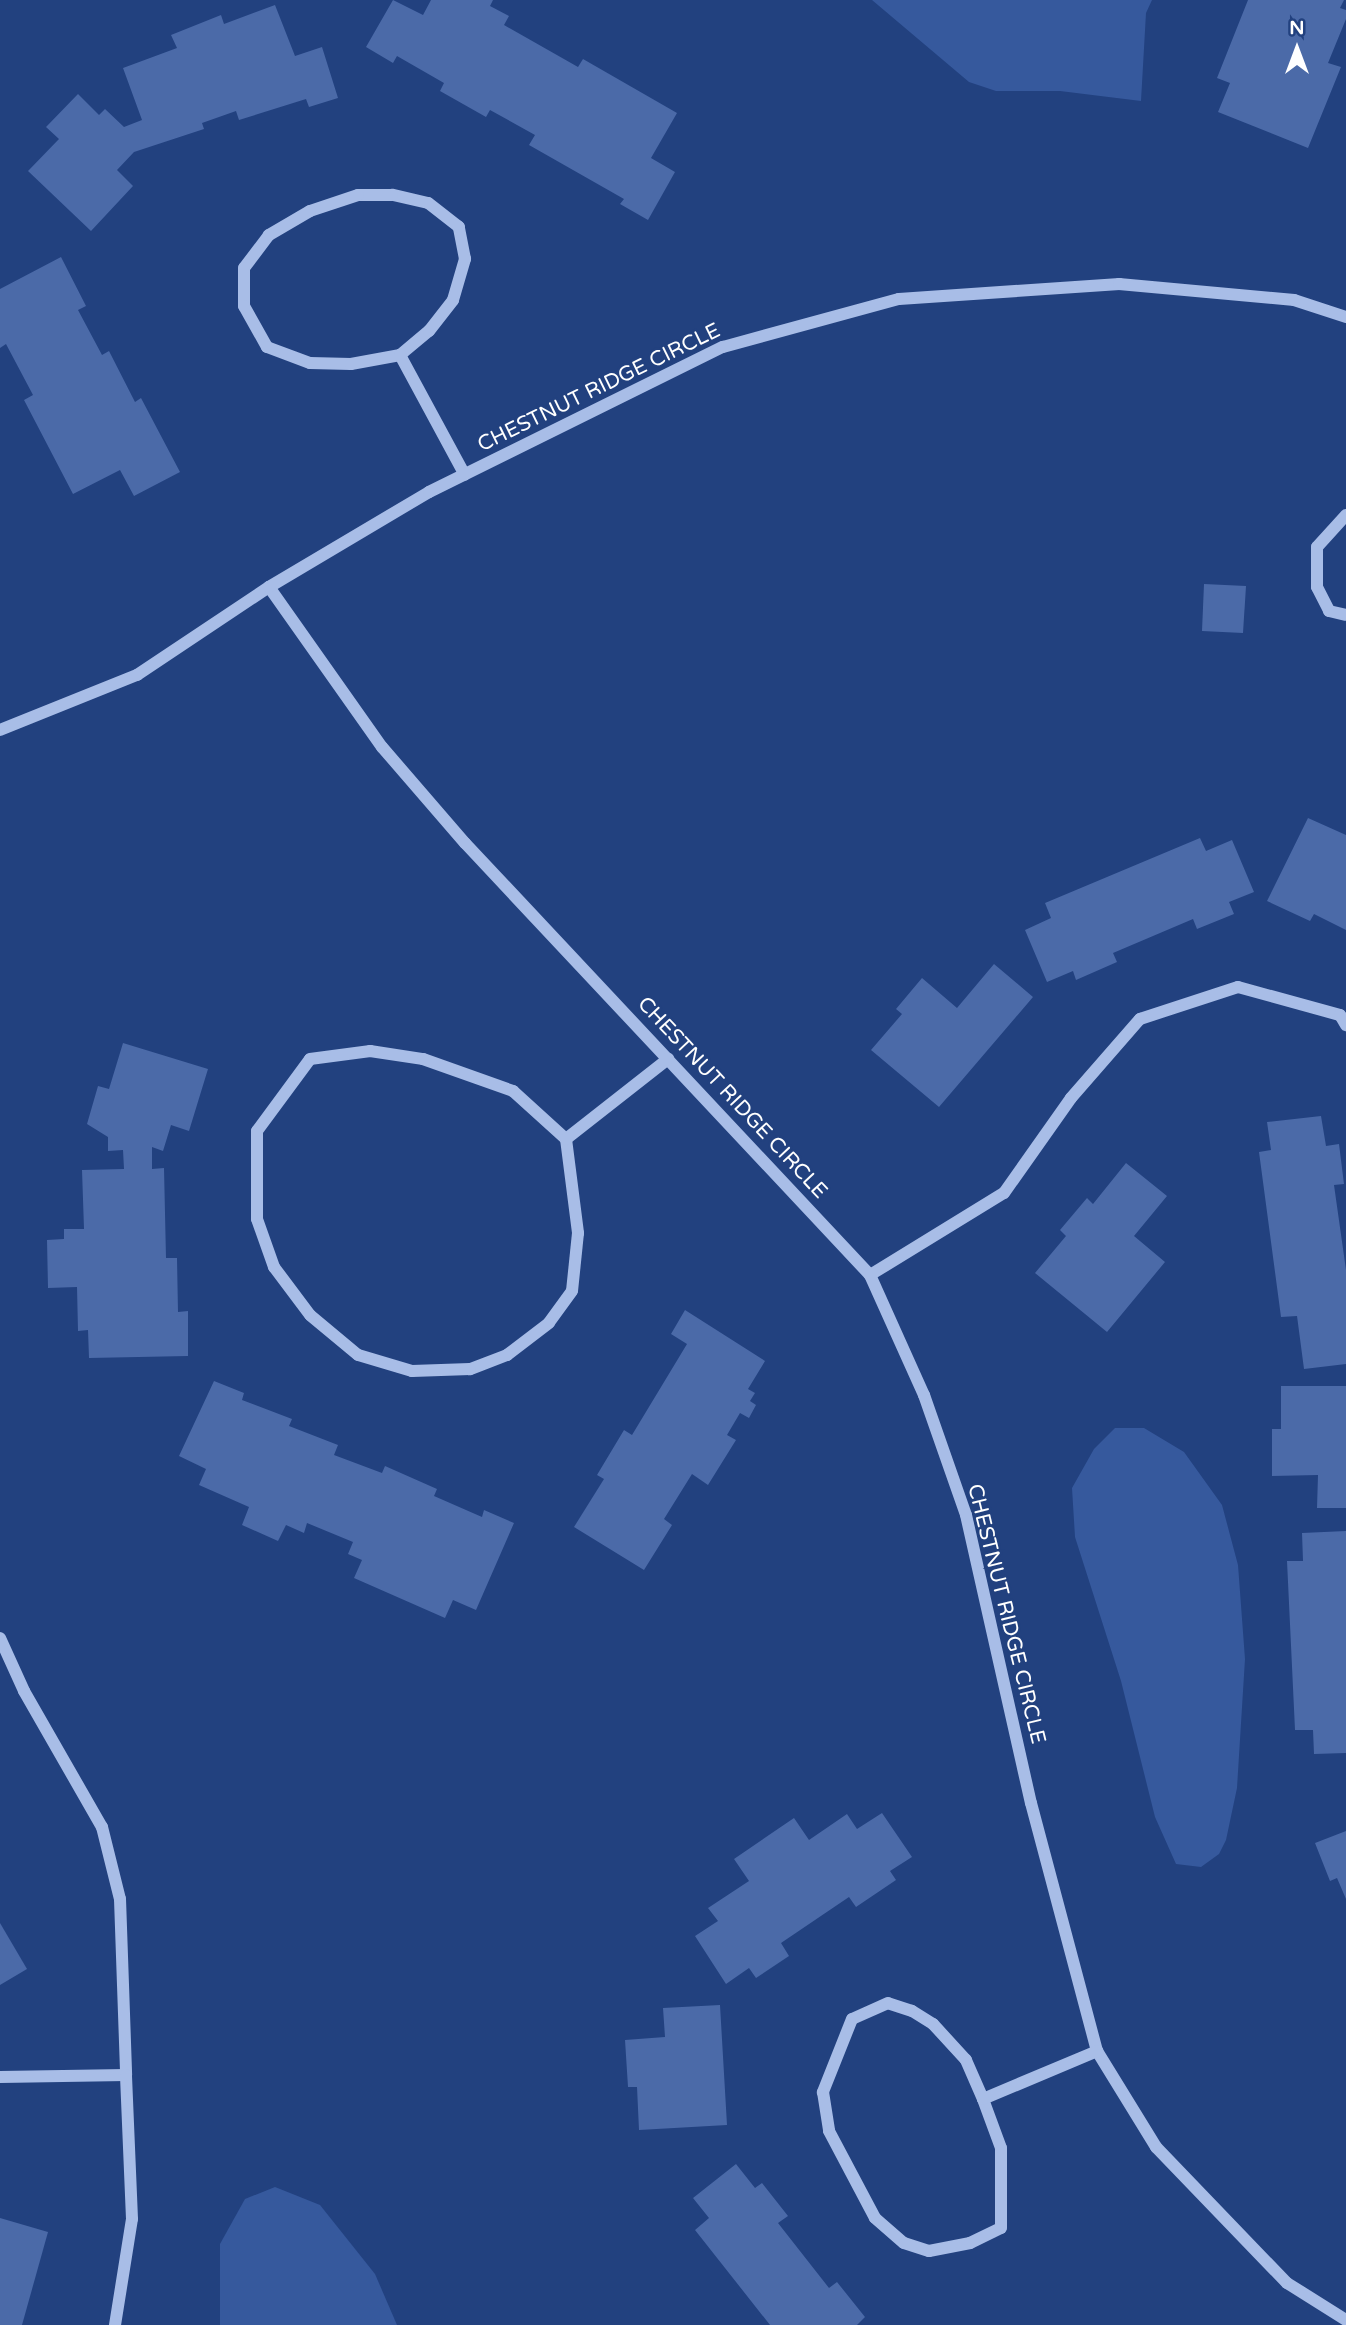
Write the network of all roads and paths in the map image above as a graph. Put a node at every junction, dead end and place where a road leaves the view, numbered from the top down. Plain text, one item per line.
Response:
1 (1346, 317) edge
2 (400, 355) junction
3 (465, 475) junction
4 (1346, 515) edge
5 (268, 587) junction
6 (1346, 615) edge
7 (0, 730) edge
8 (1346, 1025) edge
9 (668, 1059) junction
10 (566, 1139) junction
11 (870, 1275) junction
12 (0, 1638) edge
13 (1097, 2051) junction
14 (125, 2075) junction
15 (0, 2077) edge
16 (984, 2099) junction
17 (1346, 2320) edge
18 (115, 2325) edge

1 - 3 street, CHESTNUT RIDGE CIRCLE
2 - 2 street
2 - 3 street
3 - 5 street, CHESTNUT RIDGE CIRCLE
4 - 6 street
5 - 7 street, CHESTNUT RIDGE CIRCLE
5 - 9 street, CHESTNUT RIDGE CIRCLE
8 - 11 street
9 - 10 street
9 - 11 street, CHESTNUT RIDGE CIRCLE
10 - 10 street
11 - 13 street, CHESTNUT RIDGE CIRCLE
12 - 14 street
13 - 16 street
13 - 17 street, CHESTNUT RIDGE CIRCLE
14 - 15 street
14 - 18 street
16 - 16 street

